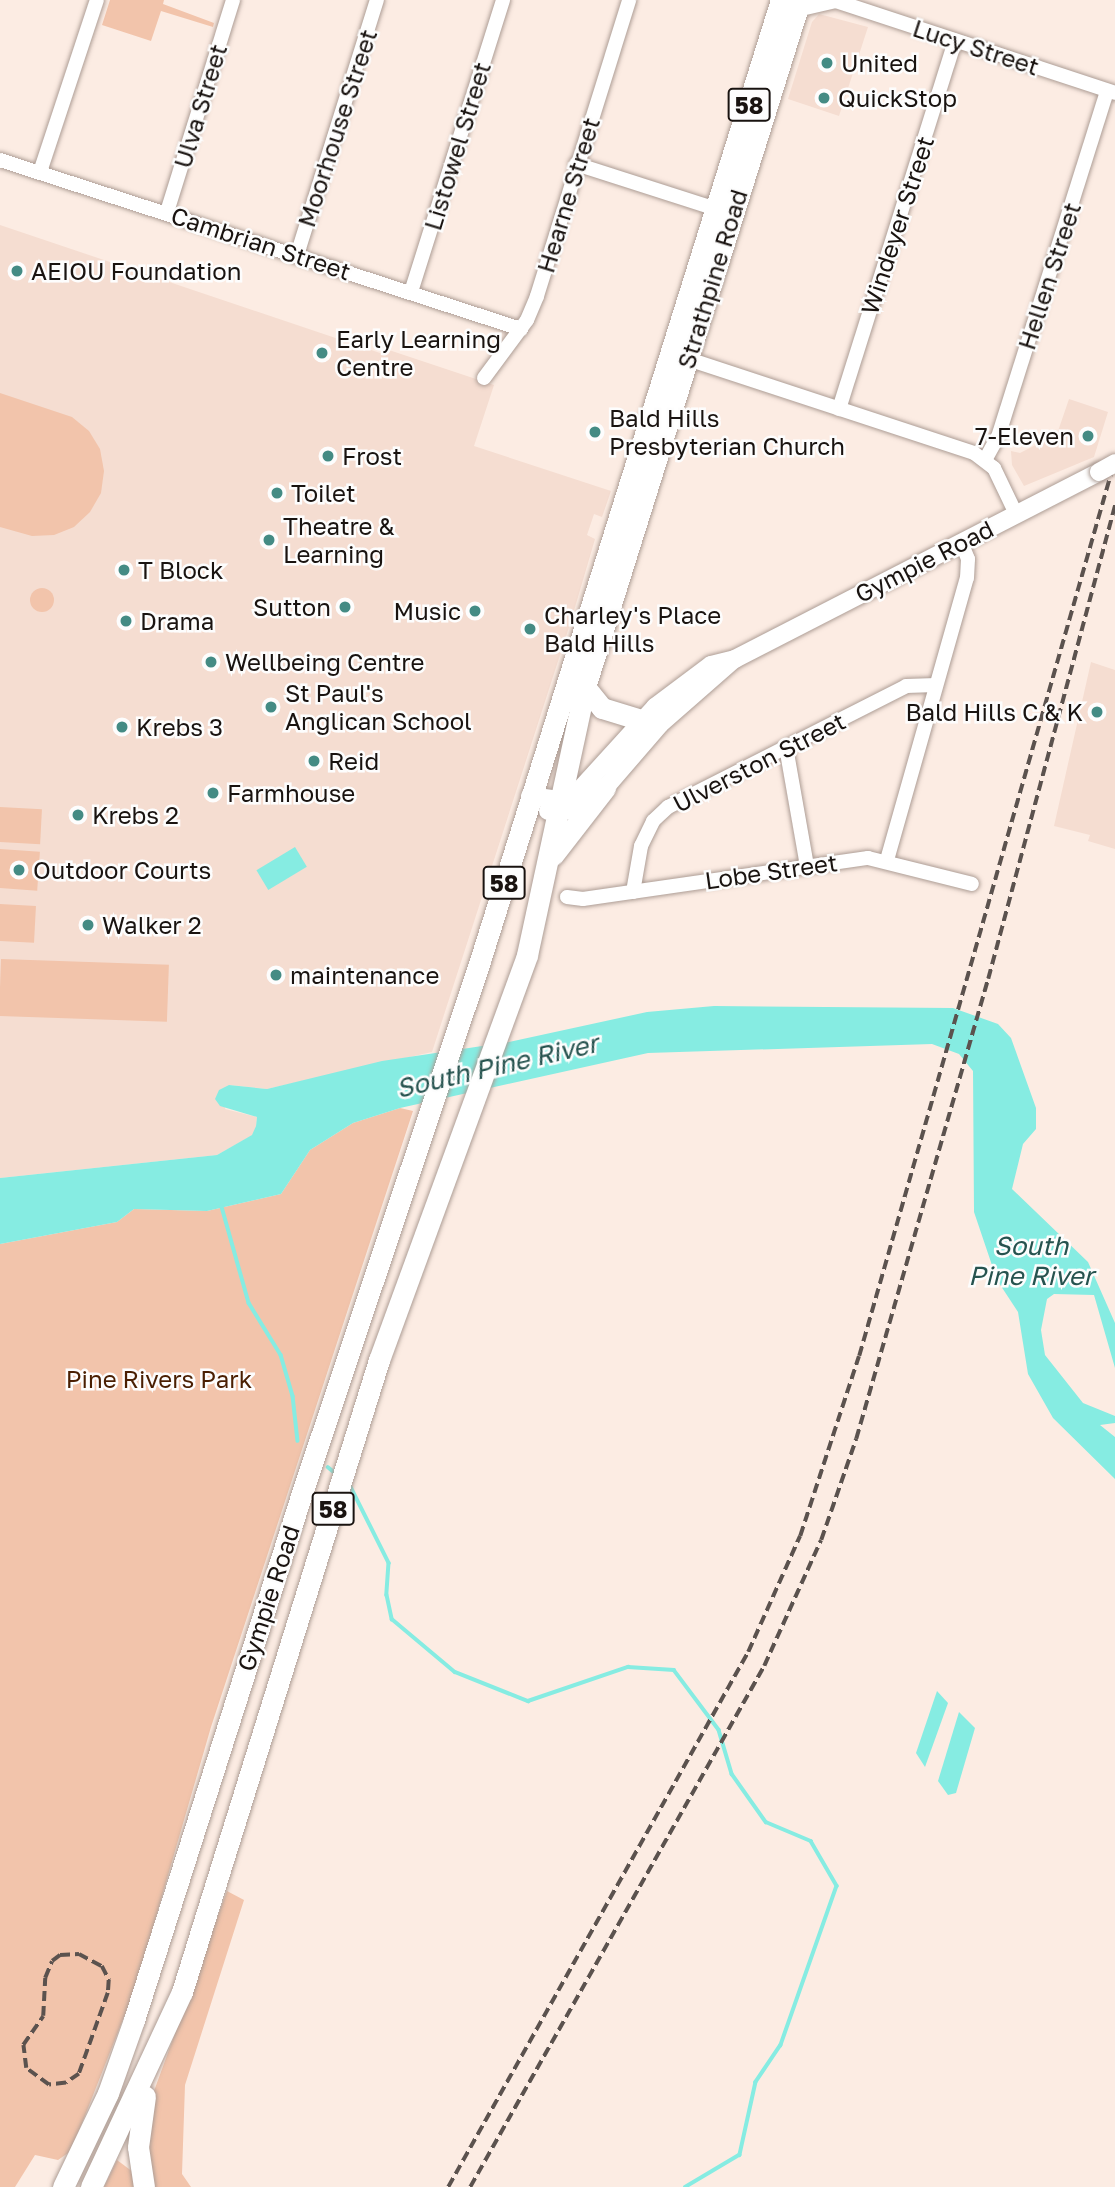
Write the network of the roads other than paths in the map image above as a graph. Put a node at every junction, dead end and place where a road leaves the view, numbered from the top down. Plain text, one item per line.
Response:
1 (97, 0) edge
2 (233, 0) edge
3 (377, 0) edge
4 (503, 0) edge
5 (629, 0) edge
6 (835, 1) edge
7 (793, 3) edge
8 (955, 41) junction
9 (1111, 92) edge
10 (0, 160) edge
11 (576, 164) junction
12 (40, 172) junction
13 (724, 211) junction
14 (167, 212) junction
15 (297, 255) junction
16 (411, 292) junction
17 (521, 330) junction
18 (679, 356) junction
19 (484, 378) dead end
20 (839, 409) junction
21 (985, 460) junction
22 (1107, 468) edge
23 (1016, 514) junction
24 (961, 541) junction
25 (734, 659) junction
26 (936, 685) junction
27 (585, 687) junction
28 (641, 720) junction
29 (786, 747) junction
30 (605, 788) junction
31 (529, 801) junction
32 (558, 806) junction
33 (550, 859) junction
34 (887, 860) junction
35 (807, 866) junction
36 (972, 884) dead end
37 (633, 892) junction
38 (568, 897) dead end
39 (147, 2073) junction
40 (64, 2187) edge
41 (91, 2187) edge
42 (144, 2187) edge

1 - 12 street
2 - 14 street, Ulva Street
3 - 15 street, Moorhouse Street
4 - 16 street, Listowel Street
5 - 11 street, Hearne Street
6 - 7 street, Lucy Street
6 - 8 street, Lucy Street
7 - 13 highway, Strathpine Road / 58
8 - 9 street, Lucy Street
8 - 20 street, Windeyer Street
9 - 21 street, Hellen Street
10 - 12 street, Cambrian Street
11 - 13 street
11 - 17 street, Hearne Street
12 - 14 street, Cambrian Street
13 - 18 highway, Strathpine Road / 58
14 - 15 street, Cambrian Street
15 - 16 street, Cambrian Street
16 - 17 street, Cambrian Street
17 - 19 street, Hearne Street
18 - 20 street
18 - 27 highway, Strathpine Road / 58
18 - 31 highway, Strathpine Road / 58
20 - 21 street
21 - 23 street
22 - 23 main road, Gympie Road
23 - 24 main road, Gympie Road
24 - 25 main road, Gympie Road
24 - 26 street
25 - 28 main road, Gympie Road
25 - 30 main road, Gympie Road
26 - 29 street, Ulverston Street
26 - 34 street
27 - 28 highway
27 - 32 highway, Strathpine Road / 58
28 - 32 main road, Gympie Road
29 - 35 street
29 - 37 street, Ulverston Street
30 - 32 main road, Gympie Road
30 - 33 highway
31 - 32 main road
31 - 40 highway, Gympie Road / 58
32 - 33 highway, Gympie Road / 58
33 - 39 highway, Gympie Road / 58
34 - 35 street, Lobe Street
34 - 36 street, Lobe Street
35 - 37 street, Lobe Street
37 - 38 street, Lobe Street
39 - 41 highway, Gympie Road / 58
39 - 42 highway

